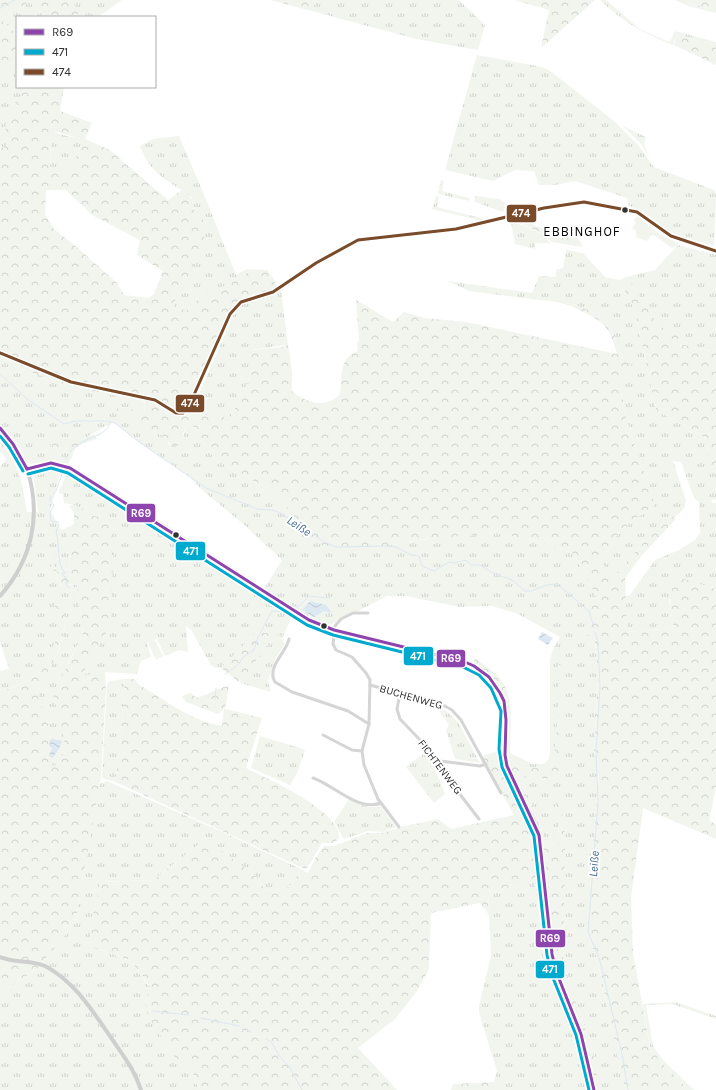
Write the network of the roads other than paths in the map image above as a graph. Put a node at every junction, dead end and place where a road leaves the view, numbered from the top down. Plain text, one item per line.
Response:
1 (716, 251) edge
2 (0, 353) edge
3 (0, 428) edge
4 (27, 469) junction
5 (0, 596) edge
6 (368, 613) dead end
7 (334, 630) junction
8 (289, 639) dead end
9 (370, 685) junction
10 (400, 693) junction
11 (369, 724) junction
12 (323, 735) dead end
13 (362, 751) junction
14 (435, 762) junction
15 (486, 764) junction
16 (313, 778) dead end
17 (501, 793) dead end
18 (381, 803) junction
19 (479, 819) dead end
20 (399, 827) dead end
21 (0, 957) edge
22 (141, 1090) edge
23 (594, 1090) edge

1 - 2 street
3 - 4 main road
4 - 5 street
4 - 7 main road
6 - 7 street
7 - 9 street, BUCHENWEG
7 - 23 main road
8 - 11 street
9 - 10 street, BUCHENWEG
9 - 11 street
10 - 14 street, FICHTENWEG
10 - 15 street, BUCHENWEG
11 - 13 street
12 - 13 street
13 - 18 street
14 - 15 street
14 - 19 street, FICHTENWEG
15 - 17 street, BUCHENWEG
16 - 18 street
18 - 20 street
21 - 22 street

